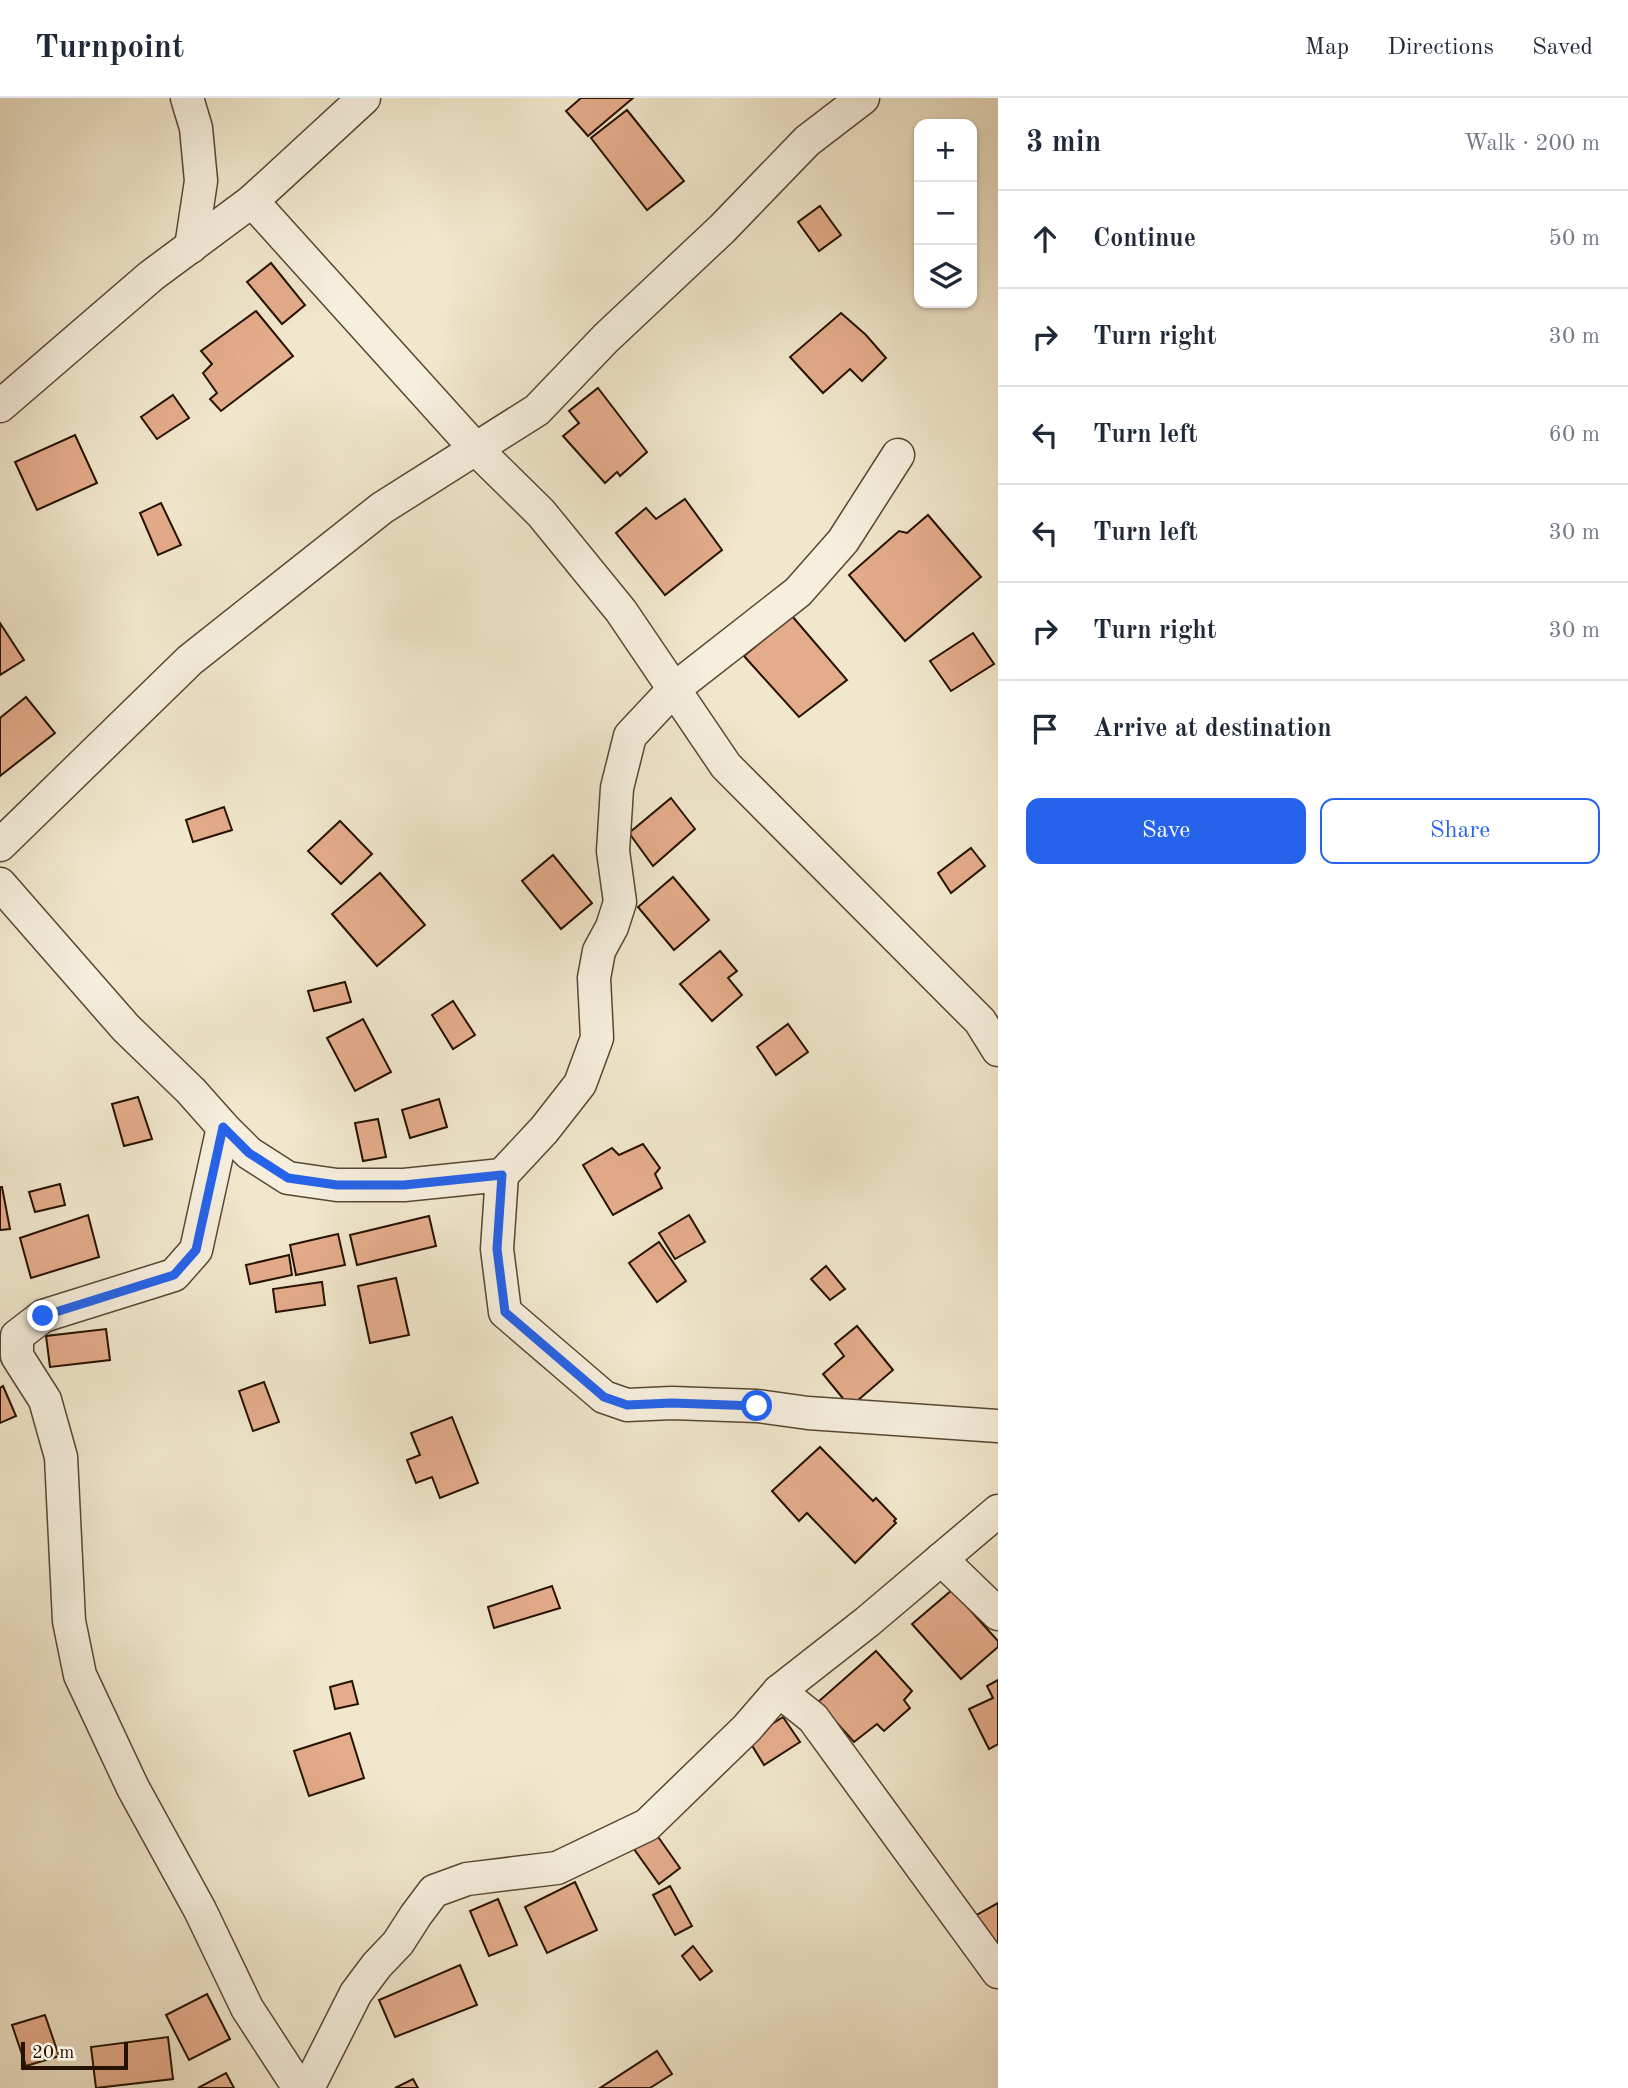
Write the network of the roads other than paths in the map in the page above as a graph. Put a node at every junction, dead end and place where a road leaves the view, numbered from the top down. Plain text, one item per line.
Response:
1 (187, 98) edge
2 (364, 98) edge
3 (863, 98) edge
4 (252, 201) junction
5 (191, 247) junction
6 (0, 406) edge
7 (475, 448) junction
8 (898, 455) dead end
9 (674, 689) junction
10 (0, 845) edge
11 (0, 884) edge
12 (998, 1050) edge
13 (223, 1127) junction
14 (502, 1175) junction
15 (998, 1426) edge
16 (998, 1511) edge
17 (941, 1559) junction
18 (998, 1614) edge
19 (779, 1691) junction
20 (998, 1972) edge
21 (299, 2088) edge
22 (309, 2088) edge

1 - 5 street
2 - 4 street
3 - 7 street
4 - 5 street
4 - 7 street
5 - 6 street
7 - 9 street
7 - 10 street
8 - 9 street
9 - 12 street
9 - 14 street
11 - 13 street
13 - 14 street
13 - 21 street
14 - 15 street
16 - 17 street
17 - 18 street
17 - 19 street
19 - 20 street
19 - 22 street

